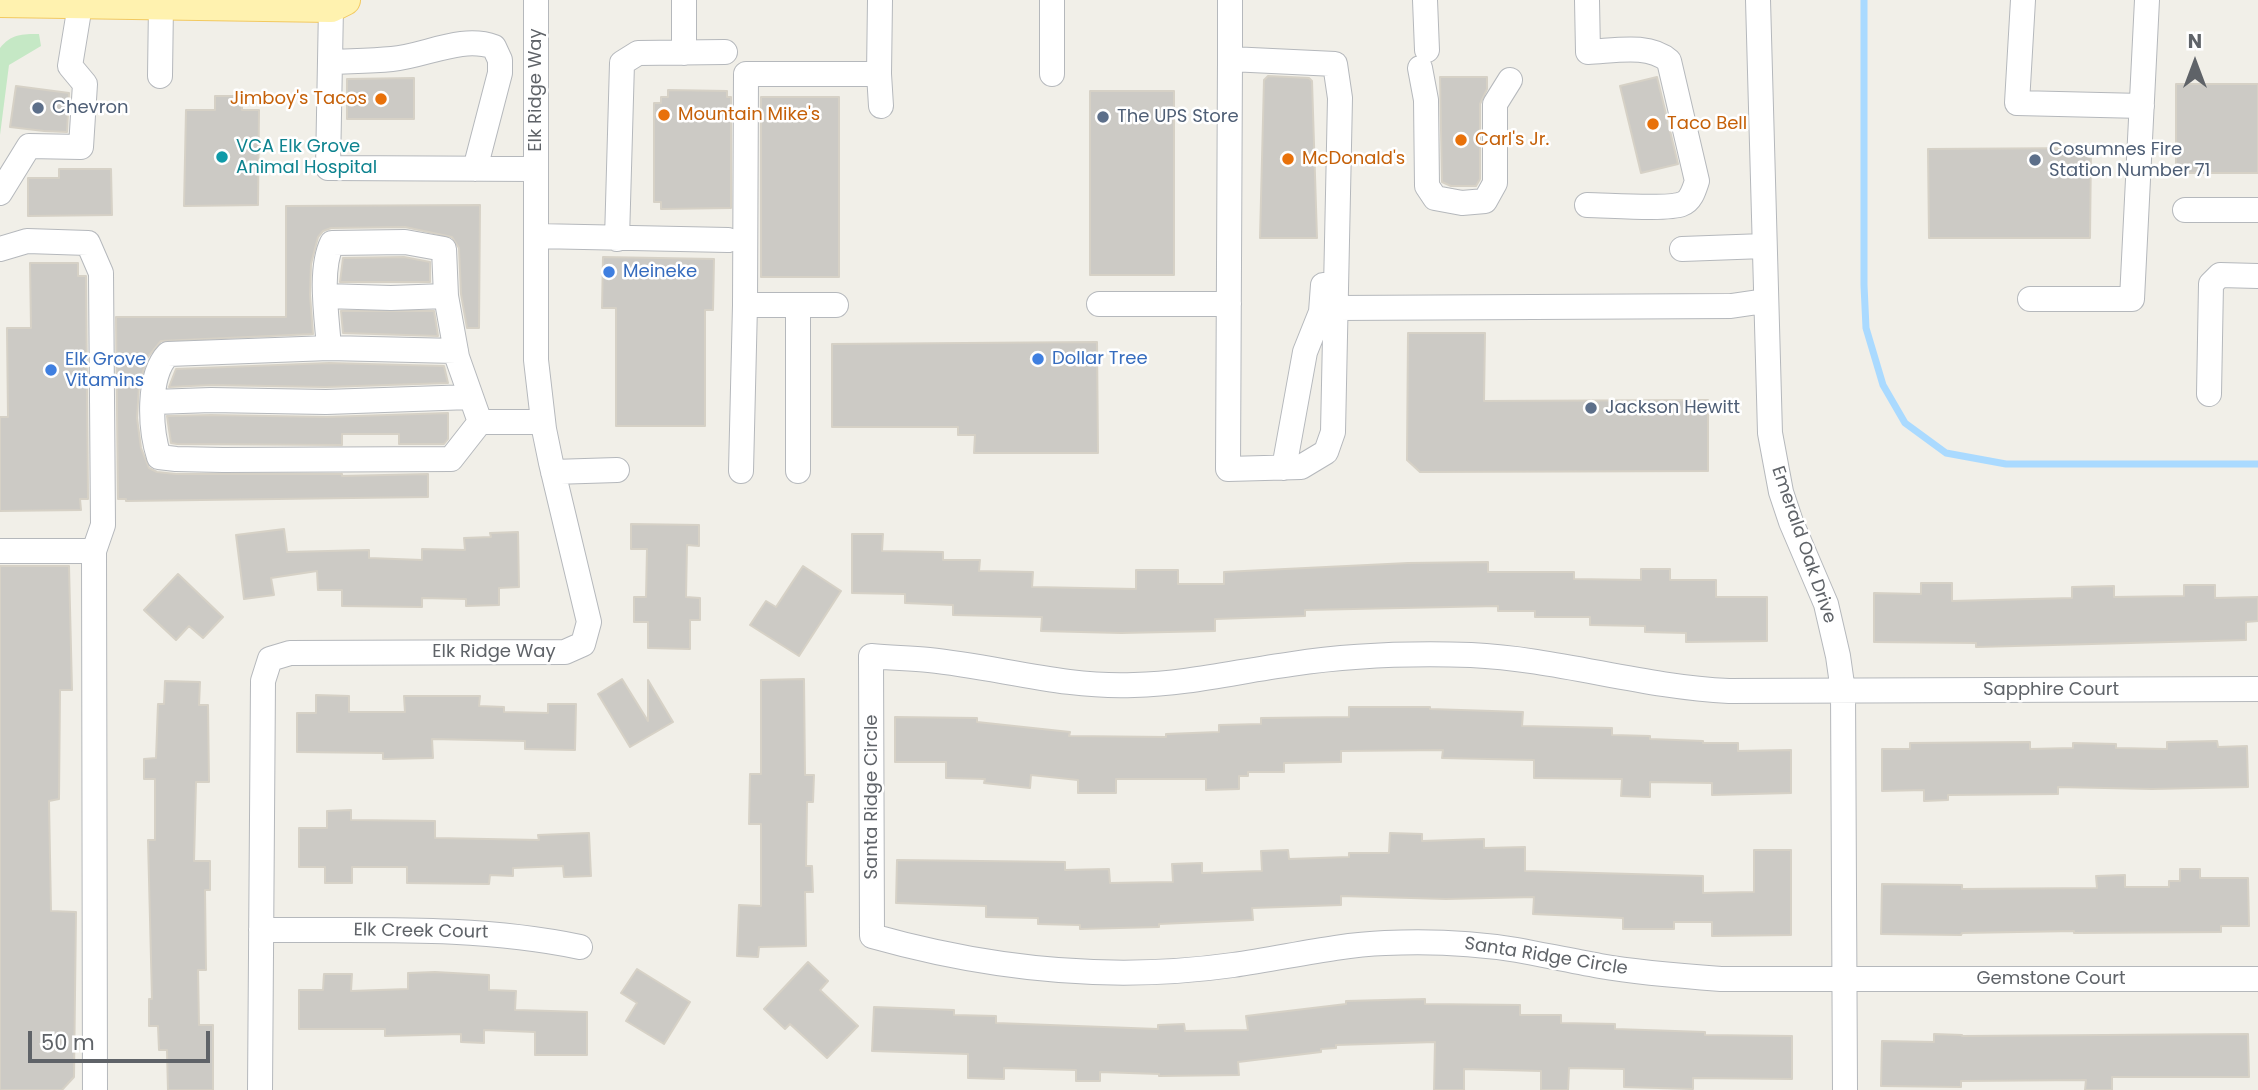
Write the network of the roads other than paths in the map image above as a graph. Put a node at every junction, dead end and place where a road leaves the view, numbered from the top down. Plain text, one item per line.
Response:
1 (536, 0) edge
2 (684, 0) edge
3 (880, 0) edge
4 (1052, 0) edge
5 (1230, 0) edge
6 (1424, 0) edge
7 (1587, 0) edge
8 (1758, 0) edge
9 (2023, 0) edge
10 (2147, 0) edge
11 (0, 2) edge
12 (338, 3) edge
13 (161, 4) junction
14 (80, 5) junction
15 (684, 52) junction
16 (725, 52) dead end
17 (1230, 59) junction
18 (331, 62) junction
19 (1324, 64) junction
20 (879, 74) junction
21 (1052, 74) dead end
22 (160, 76) dead end
23 (1510, 80) dead end
24 (881, 106) dead end
25 (2142, 106) junction
26 (475, 169) junction
27 (536, 169) junction
28 (0, 191) edge
29 (1587, 205) dead end
30 (2185, 210) dead end
31 (2258, 210) edge
32 (536, 236) junction
33 (617, 239) junction
34 (728, 240) dead end
35 (1764, 246) junction
36 (0, 249) edge
37 (1682, 249) dead end
38 (2258, 276) edge
39 (325, 296) junction
40 (446, 296) junction
41 (2030, 299) dead end
42 (1765, 301) junction
43 (1099, 304) dead end
44 (1229, 304) junction
45 (745, 305) junction
46 (797, 305) junction
47 (836, 305) dead end
48 (1336, 308) junction
49 (329, 348) junction
50 (456, 351) junction
51 (2209, 394) dead end
52 (471, 397) junction
53 (153, 402) junction
54 (480, 422) junction
55 (543, 422) junction
56 (1283, 468) junction
57 (617, 470) dead end
58 (741, 471) dead end
59 (797, 471) dead end
60 (553, 472) junction
61 (0, 551) edge
62 (94, 551) junction
63 (2258, 690) edge
64 (1843, 691) junction
65 (261, 930) junction
66 (580, 947) dead end
67 (1845, 979) junction
68 (2258, 979) edge
69 (95, 1090) edge
70 (260, 1090) edge
71 (1845, 1090) edge

1 - 27 street, Elk Ridge Way
2 - 15 street
3 - 20 street
4 - 21 street
5 - 17 street
6 - 23 street
7 - 29 street
8 - 35 street, Emerald Oak Drive
9 - 25 street
10 - 25 street
11 - 14 main road
12 - 13 main road
12 - 18 street
13 - 14 main road
13 - 22 street
14 - 28 street
15 - 16 street
15 - 33 street
17 - 19 street
17 - 44 street
18 - 26 street
18 - 26 street
19 - 48 street
19 - 56 street
20 - 24 street
20 - 45 street
25 - 41 street
26 - 27 street
27 - 32 street, Elk Ridge Way
30 - 31 street
32 - 33 street
32 - 55 street, Elk Ridge Way
33 - 34 street
35 - 37 street
35 - 42 street, Emerald Oak Drive
36 - 62 street
38 - 51 street
39 - 40 street
39 - 40 street
39 - 49 street
40 - 50 street
42 - 48 street
42 - 64 street, Emerald Oak Drive
43 - 44 street
44 - 56 street
45 - 46 street
45 - 58 street
46 - 47 street
46 - 59 street
48 - 56 street
49 - 50 street
49 - 53 street
50 - 52 street
52 - 53 street
52 - 54 street
53 - 54 street
54 - 55 street
55 - 60 street, Elk Ridge Way
57 - 60 street
60 - 65 street, Elk Ridge Way
61 - 62 street
62 - 69 street
63 - 64 street, Sapphire Court
64 - 67 street, Emerald Oak Drive
64 - 67 street, Santa Ridge Circle
65 - 66 street, Elk Creek Court
65 - 70 street, Elk Ridge Way
67 - 68 street, Gemstone Court
67 - 71 street, Emerald Oak Drive

